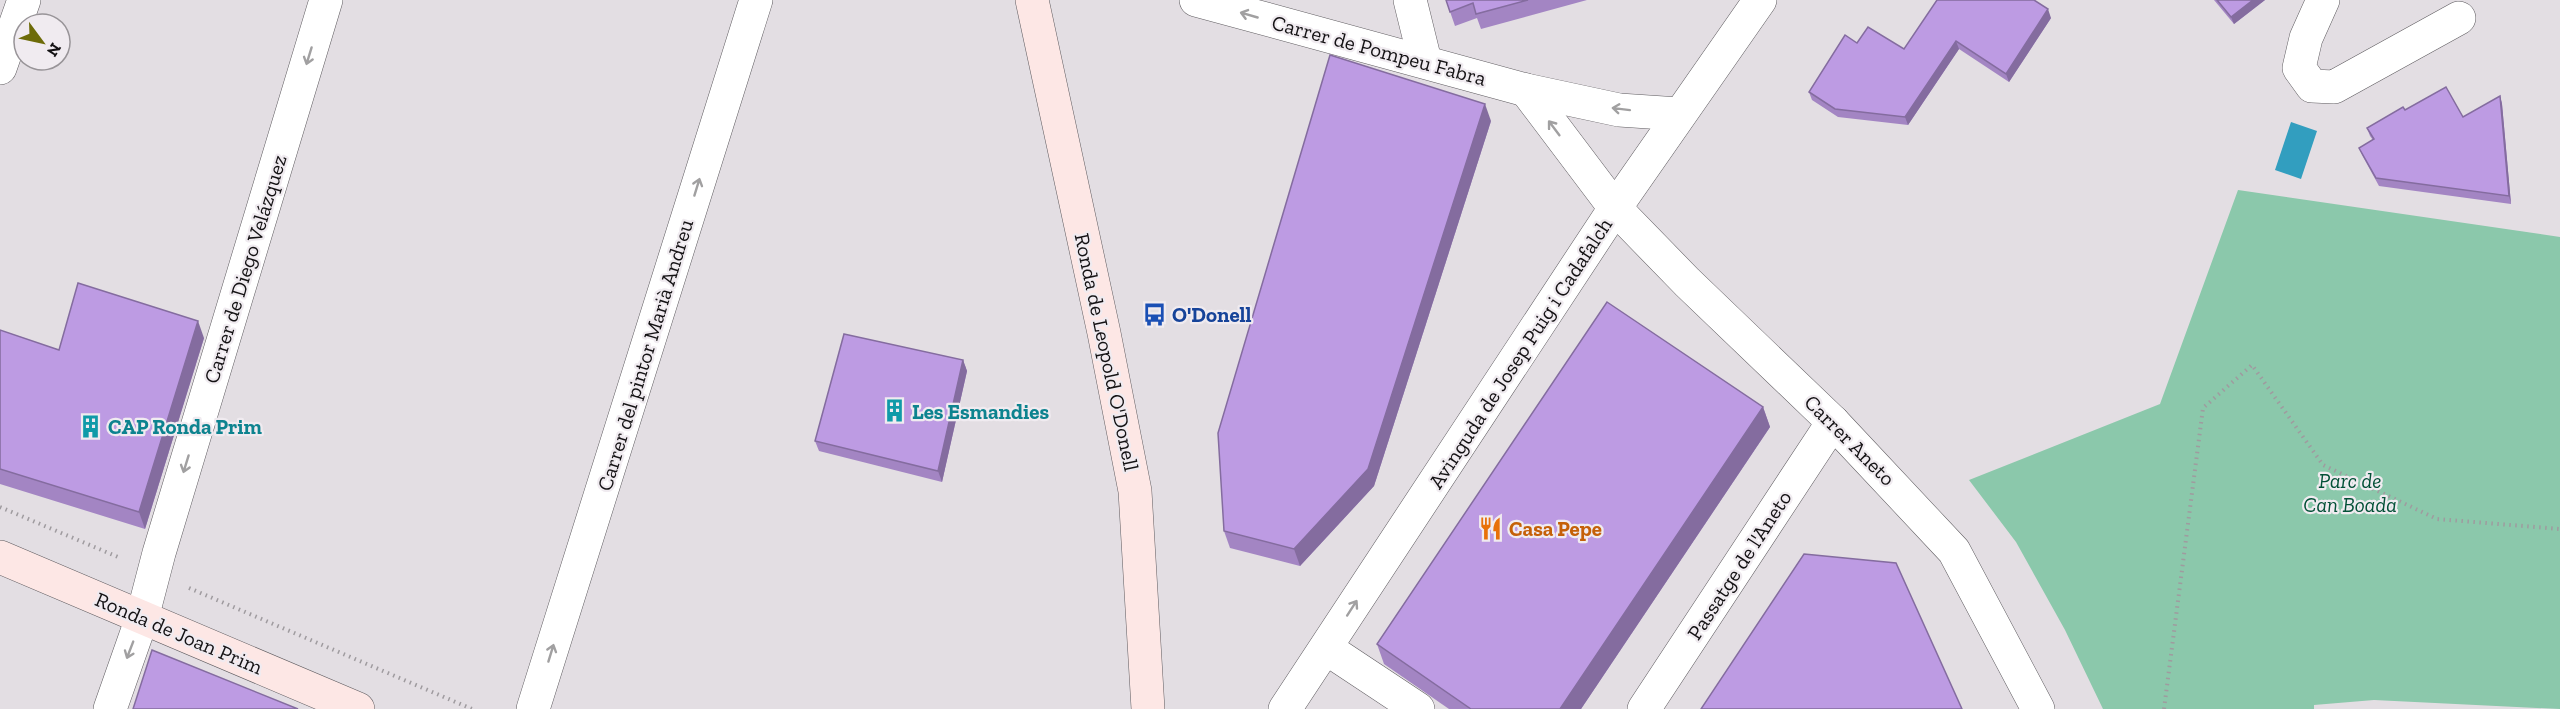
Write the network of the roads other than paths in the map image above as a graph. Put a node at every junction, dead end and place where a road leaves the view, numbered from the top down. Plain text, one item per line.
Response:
1 (24, 0) edge
2 (326, 0) edge
3 (756, 0) edge
4 (1032, 0) edge
5 (1196, 0) edge
6 (1410, 0) edge
7 (1760, 0) edge
8 (2323, 0) edge
9 (2459, 18) dead end
10 (1425, 61) junction
11 (0, 68) edge
12 (1526, 90) junction
13 (1679, 114) junction
14 (1615, 208) junction
15 (1833, 422) junction
16 (0, 557) edge
17 (142, 618) junction
18 (1326, 648) junction
19 (110, 709) edge
20 (358, 709) edge
21 (533, 709) edge
22 (1148, 709) edge
23 (1285, 709) edge
24 (1418, 709) edge
25 (1644, 709) edge
26 (2038, 709) edge

1 - 11 street
2 -> 17 street, Carrer de Diego Velázquez
21 -> 3 street, Carrer del pintor Marià Andreu
4 - 22 street, Ronda de Leopold O'Donell
10 -> 5 street, Carrer de Pompeu Fabra
6 - 10 street
7 - 13 street, Avinguda de Josep Puig i Cadafalch
8 - 9 street
10 - 12 street, Carrer de Pompeu Fabra
13 -> 12 street, Carrer de Pompeu Fabra
14 -> 12 street
13 - 14 street, Avinguda de Josep Puig i Cadafalch
14 - 15 street, Carrer Aneto
18 -> 14 street, Avinguda de Josep Puig i Cadafalch
15 - 25 street, Passatge de l'Aneto
15 - 26 street, Carrer Aneto
16 - 17 street, Ronda de Joan Prim
17 -> 19 street, Carrer de Diego Velázquez
17 - 20 street, Ronda de Joan Prim
18 - 23 street, Avinguda de Josep Puig i Cadafalch
18 - 24 street

